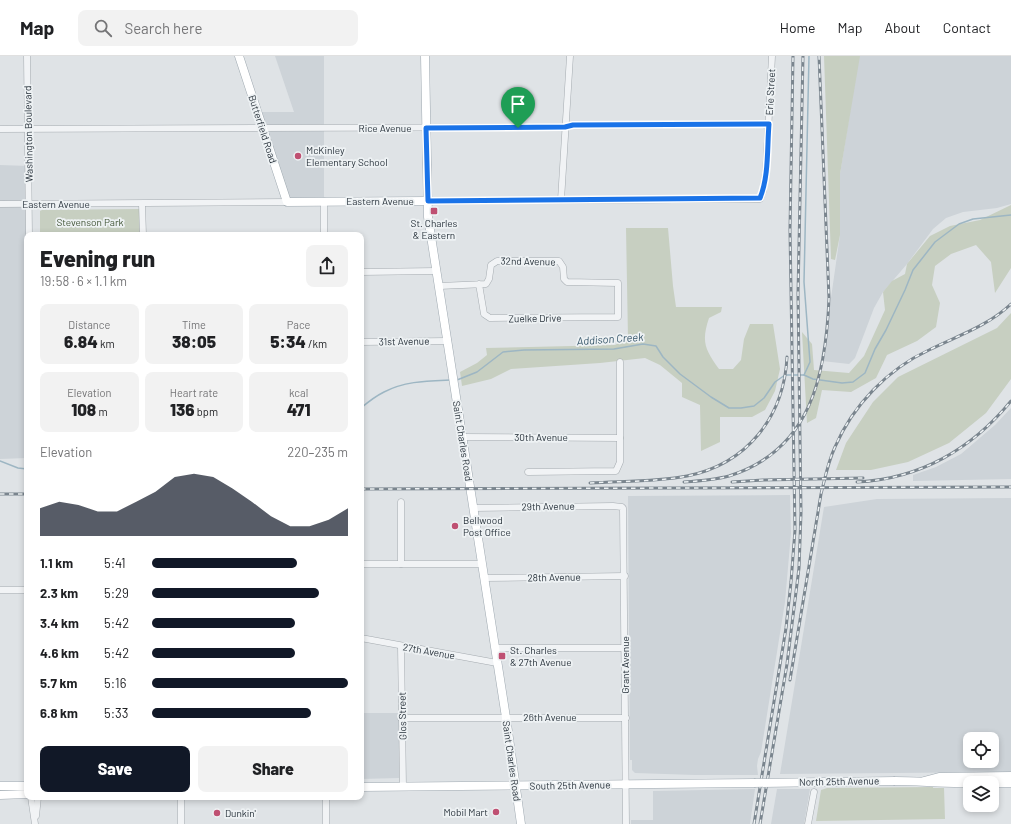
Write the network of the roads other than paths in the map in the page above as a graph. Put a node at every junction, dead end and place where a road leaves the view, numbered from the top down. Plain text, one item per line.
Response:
1 (27, 56) edge
2 (239, 56) edge
3 (425, 56) edge
4 (570, 56) edge
5 (772, 56) edge
6 (769, 124) junction
7 (565, 127) junction
8 (263, 128) junction
9 (426, 128) junction
10 (0, 129) edge
11 (28, 129) junction
12 (760, 198) joint
13 (561, 200) junction
14 (428, 201) junction
15 (287, 202) junction
16 (324, 202) junction
17 (0, 204) edge
18 (28, 204) junction
19 (142, 204) junction
20 (29, 232) edge
21 (143, 232) edge
22 (324, 232) edge
23 (437, 271) junction
24 (364, 272) edge
25 (479, 284) junction
26 (439, 286) junction
27 (618, 317) joint
28 (448, 341) junction
29 (364, 342) edge
30 (620, 362) dead end
31 (462, 437) junction
32 (620, 438) junction
33 (528, 472) dead end
34 (401, 502) dead end
35 (622, 507) joint
36 (473, 508) junction
37 (364, 564) edge
38 (401, 564) junction
39 (482, 564) junction
40 (625, 576) junction
41 (484, 578) junction
42 (0, 590) edge
43 (24, 590) edge
44 (364, 639) edge
45 (401, 646) junction
46 (495, 648) junction
47 (625, 648) junction
48 (497, 663) junction
49 (506, 717) junction
50 (401, 718) junction
51 (626, 718) junction
52 (1011, 776) edge
53 (924, 781) junction
54 (754, 782) joint
55 (963, 783) edge
56 (999, 783) edge
57 (1011, 783) edge
58 (626, 784) junction
59 (0, 786) edge
60 (24, 786) edge
61 (516, 786) junction
62 (364, 787) edge
63 (403, 787) junction
64 (814, 792) dead end
65 (24, 794) edge
66 (0, 795) edge
67 (31, 800) edge
68 (38, 800) edge
69 (181, 800) edge
70 (326, 800) edge
71 (35, 824) edge
72 (181, 824) edge
73 (326, 824) edge
74 (521, 824) edge
75 (626, 824) edge
76 (808, 824) edge

1 - 11 street, Washington Boulevard
2 - 8 main road, Butterfield Road
3 - 9 main road, Saint Charles Road
4 - 7 street
5 - 6 street, Erie Street
6 - 7 street, Rice Avenue
6 - 12 street, Erie Street
7 - 9 street, Rice Avenue
7 - 13 street
8 - 9 street, Rice Avenue
8 - 11 street, Rice Avenue
8 - 15 main road, Butterfield Road
9 - 14 main road, Saint Charles Road
10 - 11 street, Rice Avenue
11 - 18 street, Washington Boulevard
12 - 13 street, Eastern Avenue
13 - 14 street, Eastern Avenue
14 - 16 main road, Eastern Avenue
14 - 23 main road, Saint Charles Road
15 - 16 main road, Eastern Avenue
15 - 19 street, Eastern Avenue
16 - 22 street
17 - 18 street, Eastern Avenue
18 - 19 street, Eastern Avenue
18 - 20 street, Washington Boulevard
19 - 21 street
23 - 24 street
23 - 26 main road, Saint Charles Road
25 - 26 street
25 - 27 street, Zuelke Drive
25 - 27 street, 32nd Avenue
26 - 28 main road, Saint Charles Road
28 - 29 street, 31st Avenue
28 - 31 main road, Saint Charles Road
30 - 32 street
31 - 32 street, 30th Avenue
31 - 36 main road, Saint Charles Road
32 - 33 street
34 - 38 street
35 - 36 street, 29th Avenue
35 - 40 street, Grant Avenue
36 - 39 main road, Saint Charles Road
37 - 38 street
38 - 39 street
39 - 41 main road, Saint Charles Road
40 - 41 street, 28th Avenue
40 - 47 street, Grant Avenue
41 - 46 main road, Saint Charles Road
42 - 43 street
44 - 45 street, 27th Avenue
45 - 48 street, 27th Avenue
45 - 50 street, Glos Street
46 - 47 street
46 - 48 main road, Saint Charles Road
47 - 51 street, Grant Avenue
48 - 49 main road, Saint Charles Road
49 - 50 street, 26th Avenue
49 - 51 street, 26th Avenue
49 - 61 main road, Saint Charles Road
50 - 63 street, Glos Street
51 - 58 street, Grant Avenue
52 - 53 main road, North 25th Avenue
53 - 54 main road, North 25th Avenue, bridge
53 - 55 main road, North 25th Avenue
54 - 58 main road, South 25th Avenue
56 - 57 main road
58 - 61 main road, South 25th Avenue
58 - 75 street, Grant Avenue
59 - 60 main road
61 - 63 main road, South 25th Avenue
61 - 74 main road, Saint Charles Road
62 - 63 main road, South 25th Avenue
64 - 76 street
65 - 66 main road
67 - 71 street
68 - 71 street
69 - 72 street
70 - 73 street

